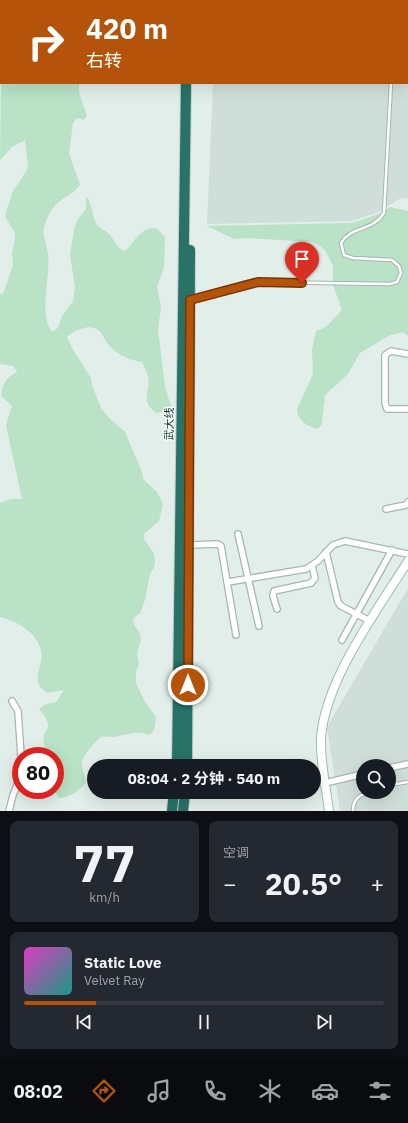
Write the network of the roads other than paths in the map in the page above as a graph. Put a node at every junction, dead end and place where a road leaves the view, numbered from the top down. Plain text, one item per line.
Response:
1 (186, 84) edge
2 (193, 84) edge
3 (390, 84) edge
4 (186, 301) junction
5 (408, 354) edge
6 (408, 408) edge
7 (408, 502) edge
8 (386, 509) dead end
9 (238, 534) dead end
10 (189, 545) junction
11 (392, 550) junction
12 (326, 552) junction
13 (408, 554) edge
14 (408, 561) edge
15 (312, 566) junction
16 (248, 579) junction
17 (228, 582) junction
18 (277, 609) dead end
19 (356, 615) junction
20 (370, 621) junction
21 (259, 626) dead end
22 (236, 635) dead end
23 (342, 640) dead end
24 (12, 700) dead end
25 (20, 747) edge
26 (177, 759) edge
27 (187, 759) edge
28 (408, 764) edge
29 (396, 767) edge
30 (356, 776) edge
31 (408, 782) edge
32 (325, 783) junction
33 (396, 784) edge
34 (356, 798) edge
35 (12, 799) edge
36 (173, 799) edge
37 (184, 799) edge
38 (9, 811) edge
39 (172, 811) edge
40 (183, 811) edge
41 (329, 811) edge
42 (353, 811) edge

1 - 4 highway, 武大线
2 - 4 highway, 武大线
3 - 4 lane
4 - 10 highway, 武大线
4 - 26 highway, 武大线
5 - 6 street
7 - 8 street
9 - 16 street
10 - 17 street
10 - 27 highway, 武大线
11 - 12 street
11 - 13 street
11 - 19 street
12 - 15 street
12 - 19 street
14 - 20 street
15 - 16 street
15 - 18 street
16 - 17 street
16 - 21 street
17 - 22 street
19 - 20 street
19 - 23 street
20 - 32 street
24 - 25 street
28 - 29 street
30 - 32 street
31 - 33 lane
32 - 41 street
34 - 42 lane
35 - 38 street
36 - 39 highway
37 - 40 highway

